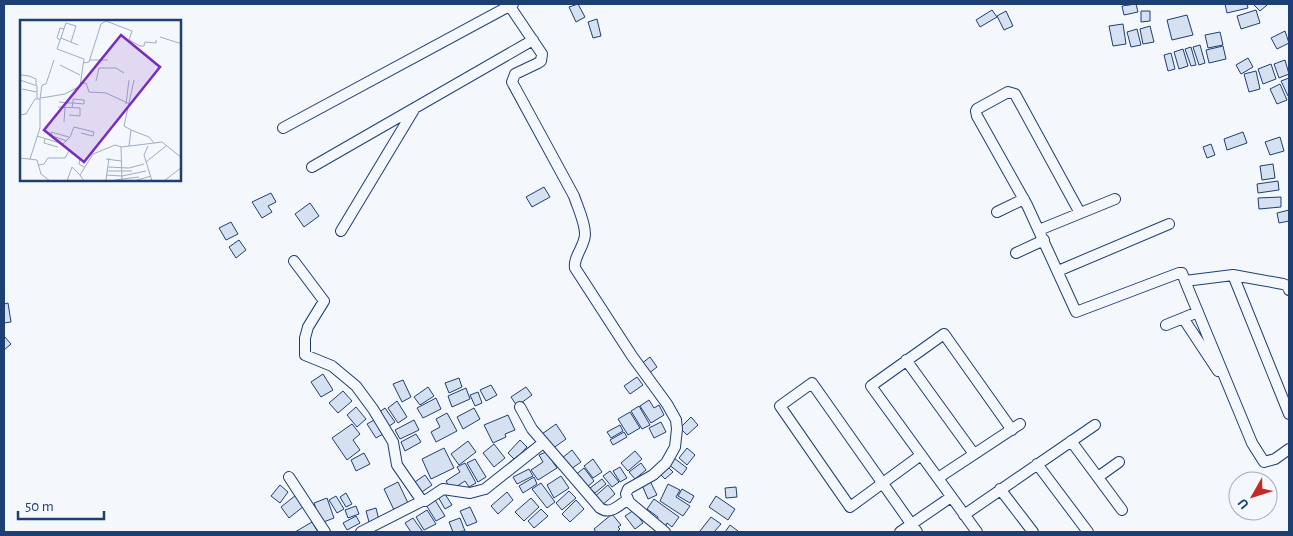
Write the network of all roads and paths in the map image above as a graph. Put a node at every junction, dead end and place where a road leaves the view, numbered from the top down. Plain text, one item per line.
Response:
1 (511, 5) edge
2 (533, 40) junction
3 (415, 108) junction
4 (283, 128) dead end
5 (312, 167) dead end
6 (1024, 199) junction
7 (1115, 199) dead end
8 (997, 212) dead end
9 (1080, 213) junction
10 (1169, 224) dead end
11 (1039, 230) junction
12 (341, 231) dead end
13 (1044, 240) junction
14 (1016, 253) dead end
15 (294, 261) dead end
16 (1058, 271) junction
17 (1233, 275) junction
18 (1185, 281) junction
19 (1289, 290) edge
20 (1198, 312) junction
21 (1183, 318) junction
22 (1166, 325) dead end
23 (906, 360) junction
24 (1231, 390) junction
25 (520, 407) dead end
26 (1289, 414) edge
27 (1094, 426) dead end
28 (1071, 441) junction
29 (543, 443) junction
30 (1289, 448) edge
31 (974, 454) junction
32 (921, 456) junction
33 (1119, 462) dead end
34 (1037, 464) junction
35 (289, 477) dead end
36 (938, 478) junction
37 (1098, 478) junction
38 (882, 483) junction
39 (1000, 490) junction
40 (951, 497) junction
41 (627, 500) junction
42 (422, 501) junction
43 (1122, 510) dead end
44 (964, 515) junction
45 (914, 528) edge
46 (325, 532) edge
47 (361, 532) edge
48 (665, 532) edge
49 (900, 532) edge
50 (977, 532) edge
51 (1032, 532) edge
52 (1088, 532) edge

1 - 2 street
1 - 4 street
2 - 3 street
2 - 41 street
3 - 5 street
3 - 12 street
6 - 8 street
6 - 9 street
6 - 11 street
7 - 9 street
9 - 11 street
10 - 16 street
11 - 13 street
13 - 14 street
13 - 16 street
15 - 42 street
16 - 18 street
17 - 18 street
17 - 19 street
17 - 26 street
18 - 20 street
20 - 21 street
20 - 24 street
21 - 22 street
21 - 24 street
23 - 31 street
23 - 31 street
23 - 32 street
24 - 30 street
25 - 29 street
27 - 28 street
28 - 34 street
28 - 37 street
29 - 41 street
29 - 42 street
31 - 36 street
32 - 36 street
32 - 38 street
33 - 37 street
34 - 39 street
34 - 52 street
35 - 46 street
36 - 40 street
37 - 43 street
38 - 38 street
38 - 45 street
39 - 44 street
39 - 51 street
40 - 44 street
40 - 45 street
41 - 48 street
42 - 47 street
44 - 50 street
45 - 49 street

